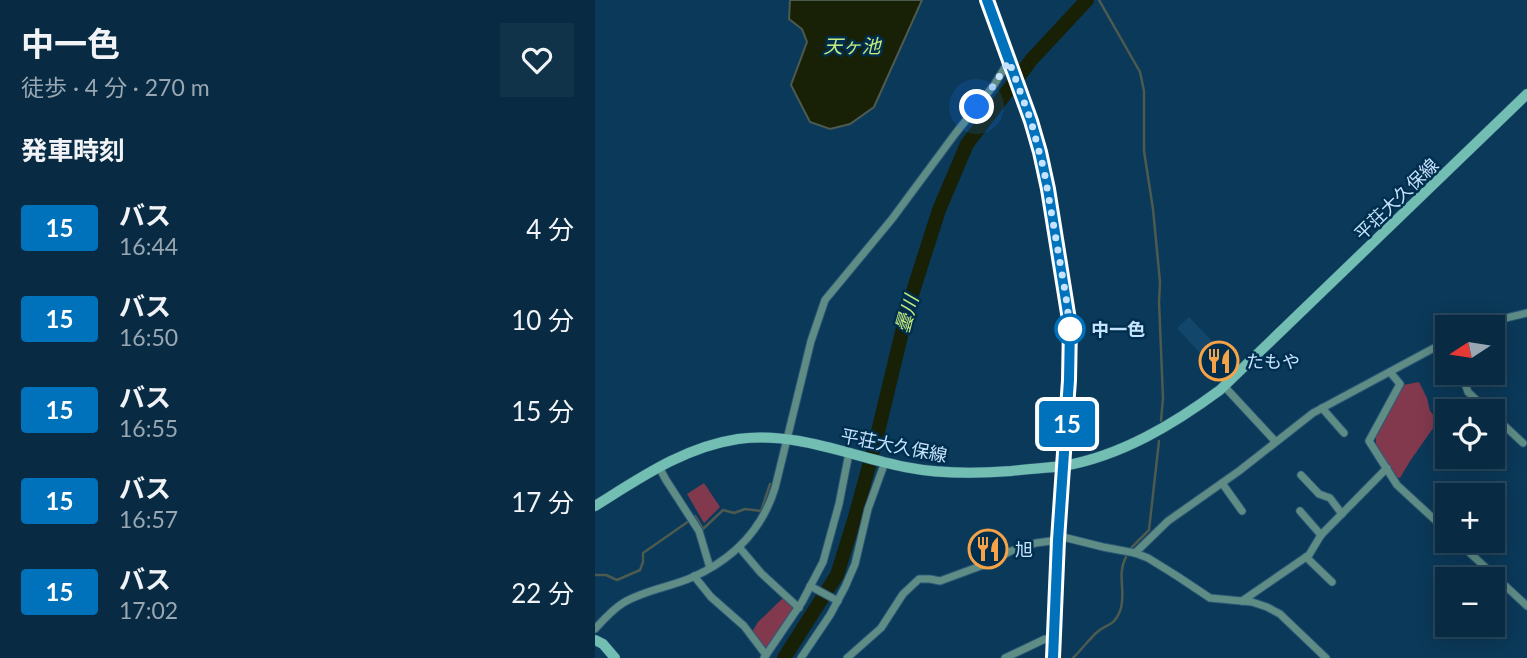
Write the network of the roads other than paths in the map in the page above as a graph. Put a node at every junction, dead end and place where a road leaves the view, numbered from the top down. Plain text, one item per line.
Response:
1 (987, 0) edge
2 (1009, 61) junction
3 (1527, 94) edge
4 (1527, 313) edge
5 (1505, 318) edge
6 (1435, 347) edge
7 (1389, 372) junction
8 (1465, 385) edge
9 (1224, 386) junction
10 (1475, 399) edge
11 (1322, 408) junction
12 (1505, 426) edge
13 (1345, 433) dead end
14 (786, 439) junction
15 (1275, 442) junction
16 (1523, 443) dead end
17 (851, 454) junction
18 (883, 461) junction
19 (1064, 466) junction
20 (659, 467) junction
21 (1387, 468) junction
22 (1301, 475) dead end
23 (1222, 483) junction
24 (595, 506) edge
25 (1242, 511) dead end
26 (1300, 511) dead end
27 (1342, 514) junction
28 (1435, 520) edge
29 (1321, 536) junction
30 (1059, 538) junction
31 (739, 547) junction
32 (1135, 553) junction
33 (1470, 553) edge
34 (1306, 557) junction
35 (710, 568) junction
36 (694, 576) junction
37 (1332, 582) dead end
38 (810, 586) junction
39 (838, 601) junction
40 (1242, 601) junction
41 (1527, 606) edge
42 (799, 608) junction
43 (596, 626) edge
44 (1053, 639) junction
45 (595, 640) edge
46 (765, 656) edge
47 (615, 658) edge
48 (801, 658) edge
49 (847, 658) edge
50 (1006, 658) edge
51 (1053, 658) edge
52 (1327, 658) edge

1 - 2 main road
2 - 14 street
2 - 19 main road
3 - 9 main road, 平荘大久保線
4 - 5 street
6 - 7 street
7 - 11 street
7 - 21 street
8 - 10 street
9 - 15 street
9 - 19 main road, 平荘大久保線
11 - 13 street
11 - 15 street
12 - 16 street
14 - 17 main road, 平荘大久保線
14 - 20 main road, 平荘大久保線
14 - 31 street
15 - 23 street
17 - 18 main road, 平荘大久保線
17 - 38 street
18 - 19 main road, 平荘大久保線
18 - 39 street
19 - 30 main road
20 - 24 main road, 平荘大久保線
20 - 35 street
21 - 27 street
21 - 28 street
22 - 27 street
23 - 25 street
23 - 32 street
26 - 29 street
27 - 29 street
29 - 34 street
30 - 32 street
30 - 44 main road
30 - 49 street
31 - 35 street
31 - 42 street
32 - 40 street
33 - 41 street
34 - 37 street
34 - 40 street
35 - 36 street
36 - 43 street
36 - 46 street
38 - 39 street
38 - 42 street
39 - 48 street
40 - 52 street
42 - 46 street
44 - 50 street
44 - 51 main road
45 - 47 main road

